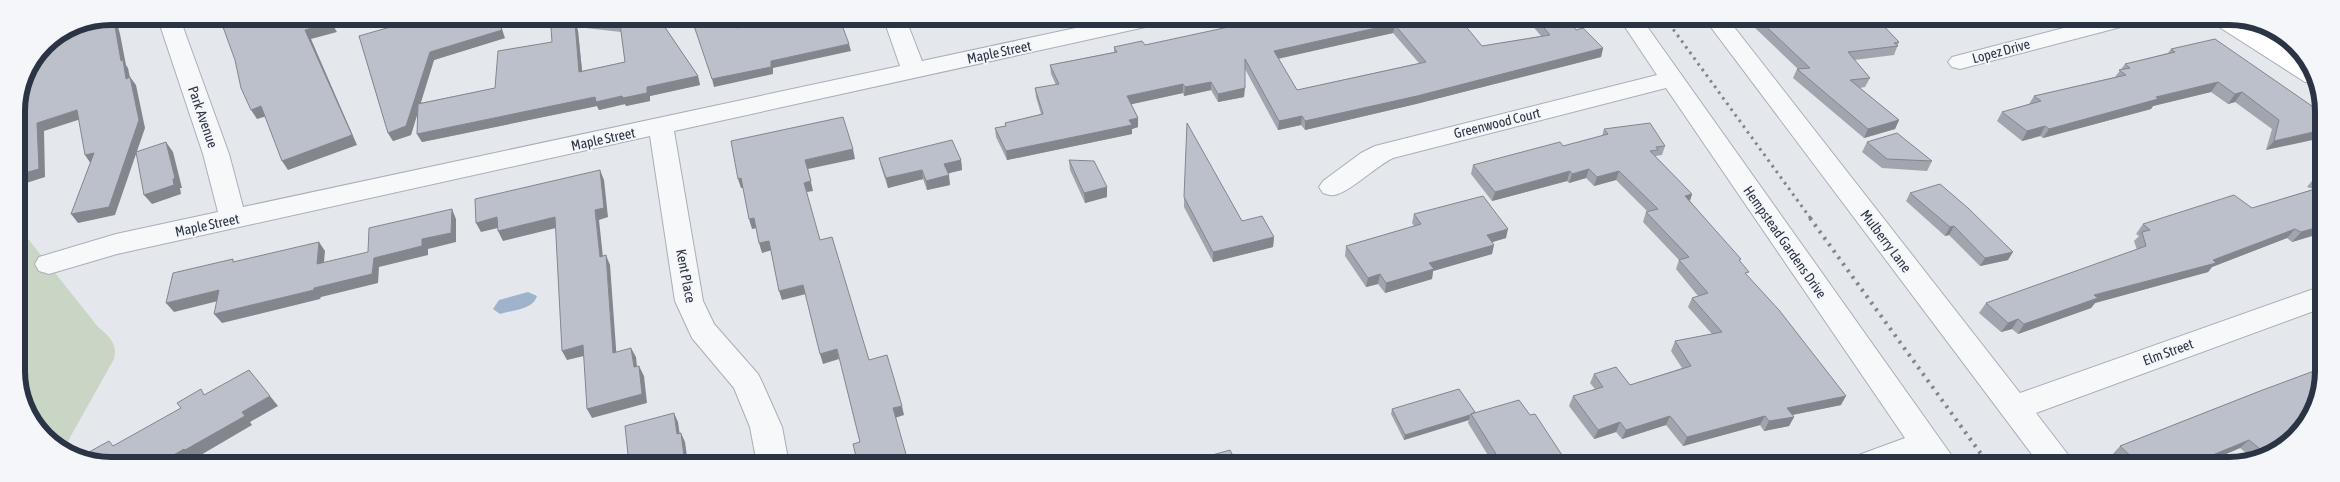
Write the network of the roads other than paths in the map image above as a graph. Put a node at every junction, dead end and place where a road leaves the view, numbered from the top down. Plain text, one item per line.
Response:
1 (171, 25) edge
2 (897, 25) edge
3 (1123, 25) edge
4 (1635, 25) edge
5 (1720, 25) edge
6 (2101, 25) edge
7 (2233, 25) edge
8 (1960, 62) dead end
9 (914, 71) junction
10 (2305, 72) edge
11 (1671, 79) junction
12 (661, 126) junction
13 (1332, 187) dead end
14 (233, 219) junction
15 (49, 264) dead end
16 (2315, 300) edge
17 (2014, 408) junction
18 (1933, 455) edge
19 (772, 457) edge
20 (1920, 457) edge
21 (2052, 457) edge

1 - 14 street, Park Avenue
2 - 9 street
3 - 9 street, Maple Street
4 - 11 street, Hempstead Gardens Drive
5 - 17 street, Mulberry Lane
6 - 8 street, Lopez Drive
7 - 10 main road
9 - 12 street, Maple Street
11 - 13 street, Greenwood Court
11 - 18 street, Hempstead Gardens Drive
12 - 14 street, Maple Street
12 - 19 street, Kent Place
14 - 15 street, Maple Street
16 - 17 street, Elm Street
17 - 21 street, Mulberry Lane
18 - 20 street

